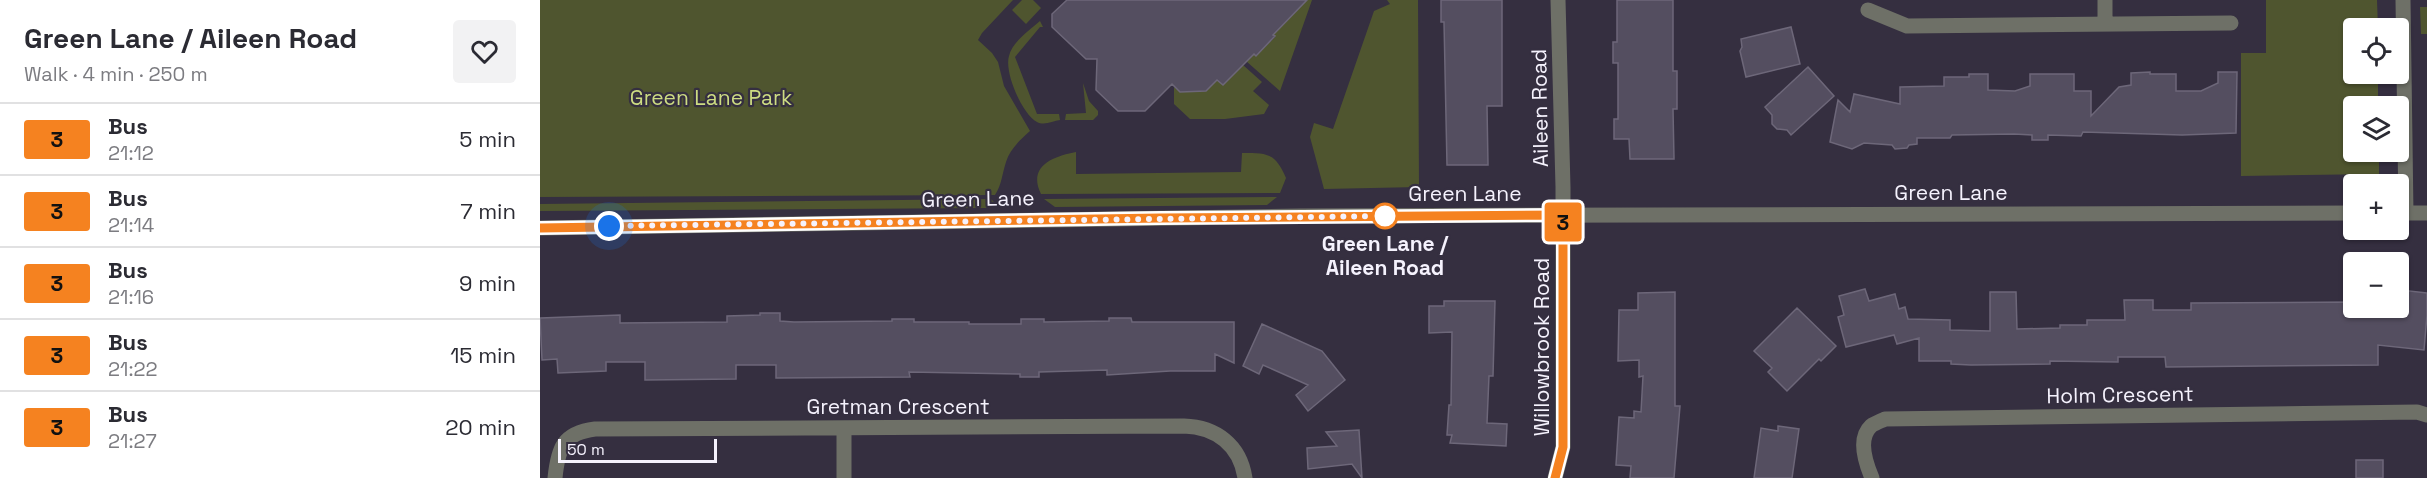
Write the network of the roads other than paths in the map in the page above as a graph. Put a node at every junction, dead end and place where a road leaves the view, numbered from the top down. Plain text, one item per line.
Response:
1 (1558, 0) edge
2 (2105, 0) edge
3 (2403, 0) edge
4 (1868, 10) dead end
5 (2231, 22) dead end
6 (2105, 24) junction
7 (2402, 174) edge
8 (2343, 213) edge
9 (2409, 213) edge
10 (2427, 213) edge
11 (1563, 215) junction
12 (540, 228) edge
13 (2427, 415) edge
14 (844, 429) junction
15 (555, 478) edge
16 (844, 478) edge
17 (1245, 478) edge
18 (1555, 478) edge
19 (1872, 478) edge

1 - 11 street, Aileen Road
2 - 6 street
3 - 7 street
4 - 6 street
5 - 6 street
8 - 11 street, Green Lane
9 - 10 street
11 - 12 street, Green Lane
11 - 18 street, Willowbrook Road
13 - 19 street, Holm Crescent
14 - 15 street, Gretman Crescent
14 - 16 street
14 - 17 street, Gretman Crescent

